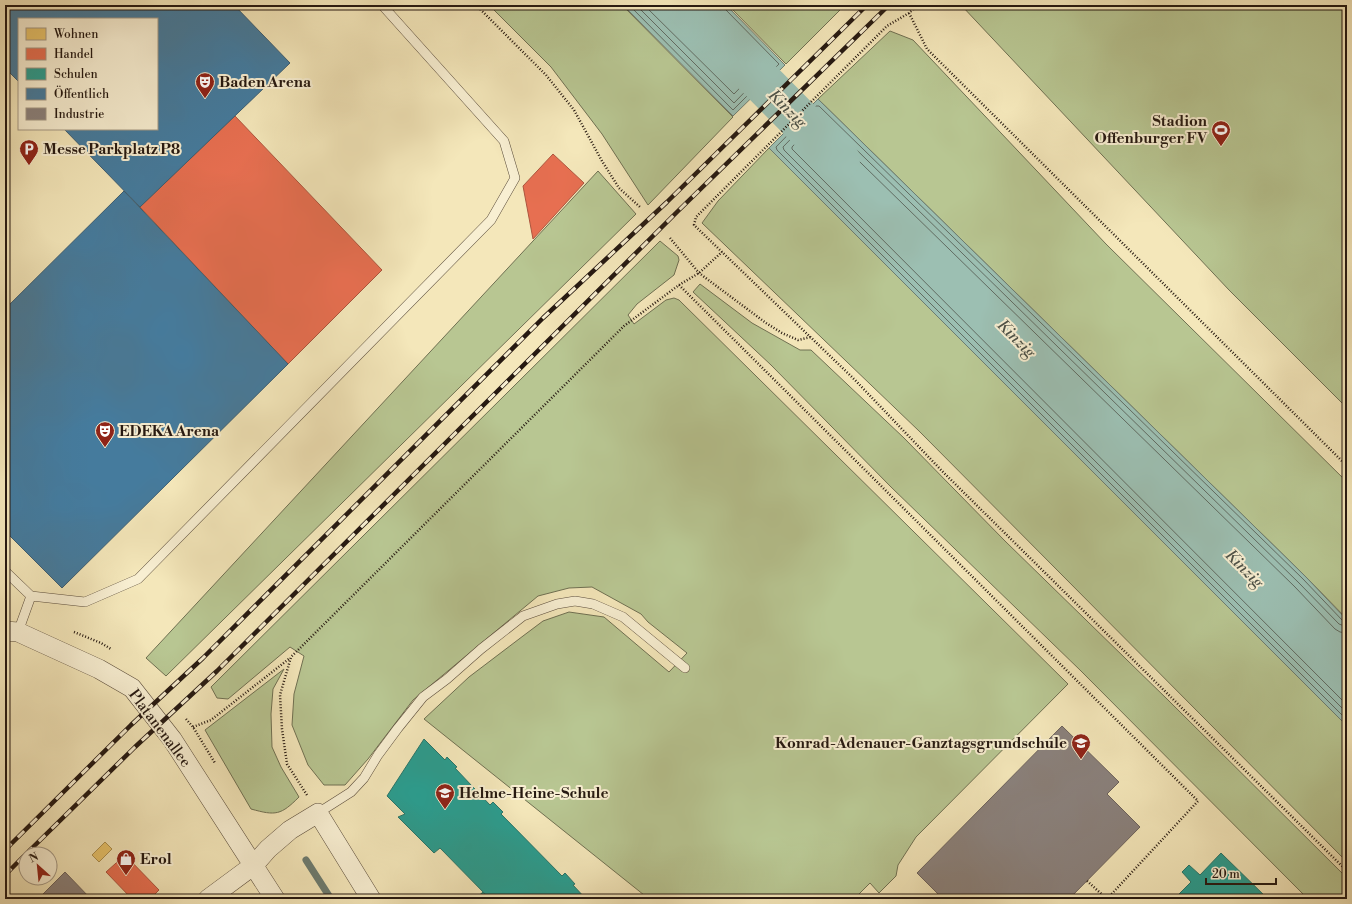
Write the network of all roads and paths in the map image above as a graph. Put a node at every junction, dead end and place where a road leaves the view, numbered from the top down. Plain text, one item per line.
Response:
1 (382, 5) edge
2 (476, 5) edge
3 (918, 5) edge
4 (909, 14) junction
5 (640, 207) dead end
6 (670, 238) dead end
7 (722, 252) junction
8 (699, 273) junction
9 (679, 285) junction
10 (811, 336) junction
11 (1347, 466) edge
12 (5, 571) edge
13 (31, 596) junction
14 (11, 632) edge
15 (291, 657) junction
16 (685, 668) dead end
17 (193, 727) dead end
18 (318, 813) junction
19 (254, 865) junction
20 (1347, 872) edge
21 (1087, 881) dead end
22 (208, 899) edge
23 (275, 899) edge
24 (371, 899) edge
25 (1107, 899) edge

1 - 13 lane
2 - 5 path
3 - 4 path
4 - 7 path
4 - 11 path
6 - 8 path
7 - 8 path
7 - 10 path
8 - 9 path
8 - 10 path
9 - 15 path
9 - 25 path
10 - 20 path
12 - 13 lane
13 - 14 lane
14 - 19 street, Platanenallee
15 - 17 path
15 - 18 path
16 - 18 lane
18 - 19 street
18 - 24 street
19 - 22 street
19 - 23 street, Platanenallee
21 - 25 path

